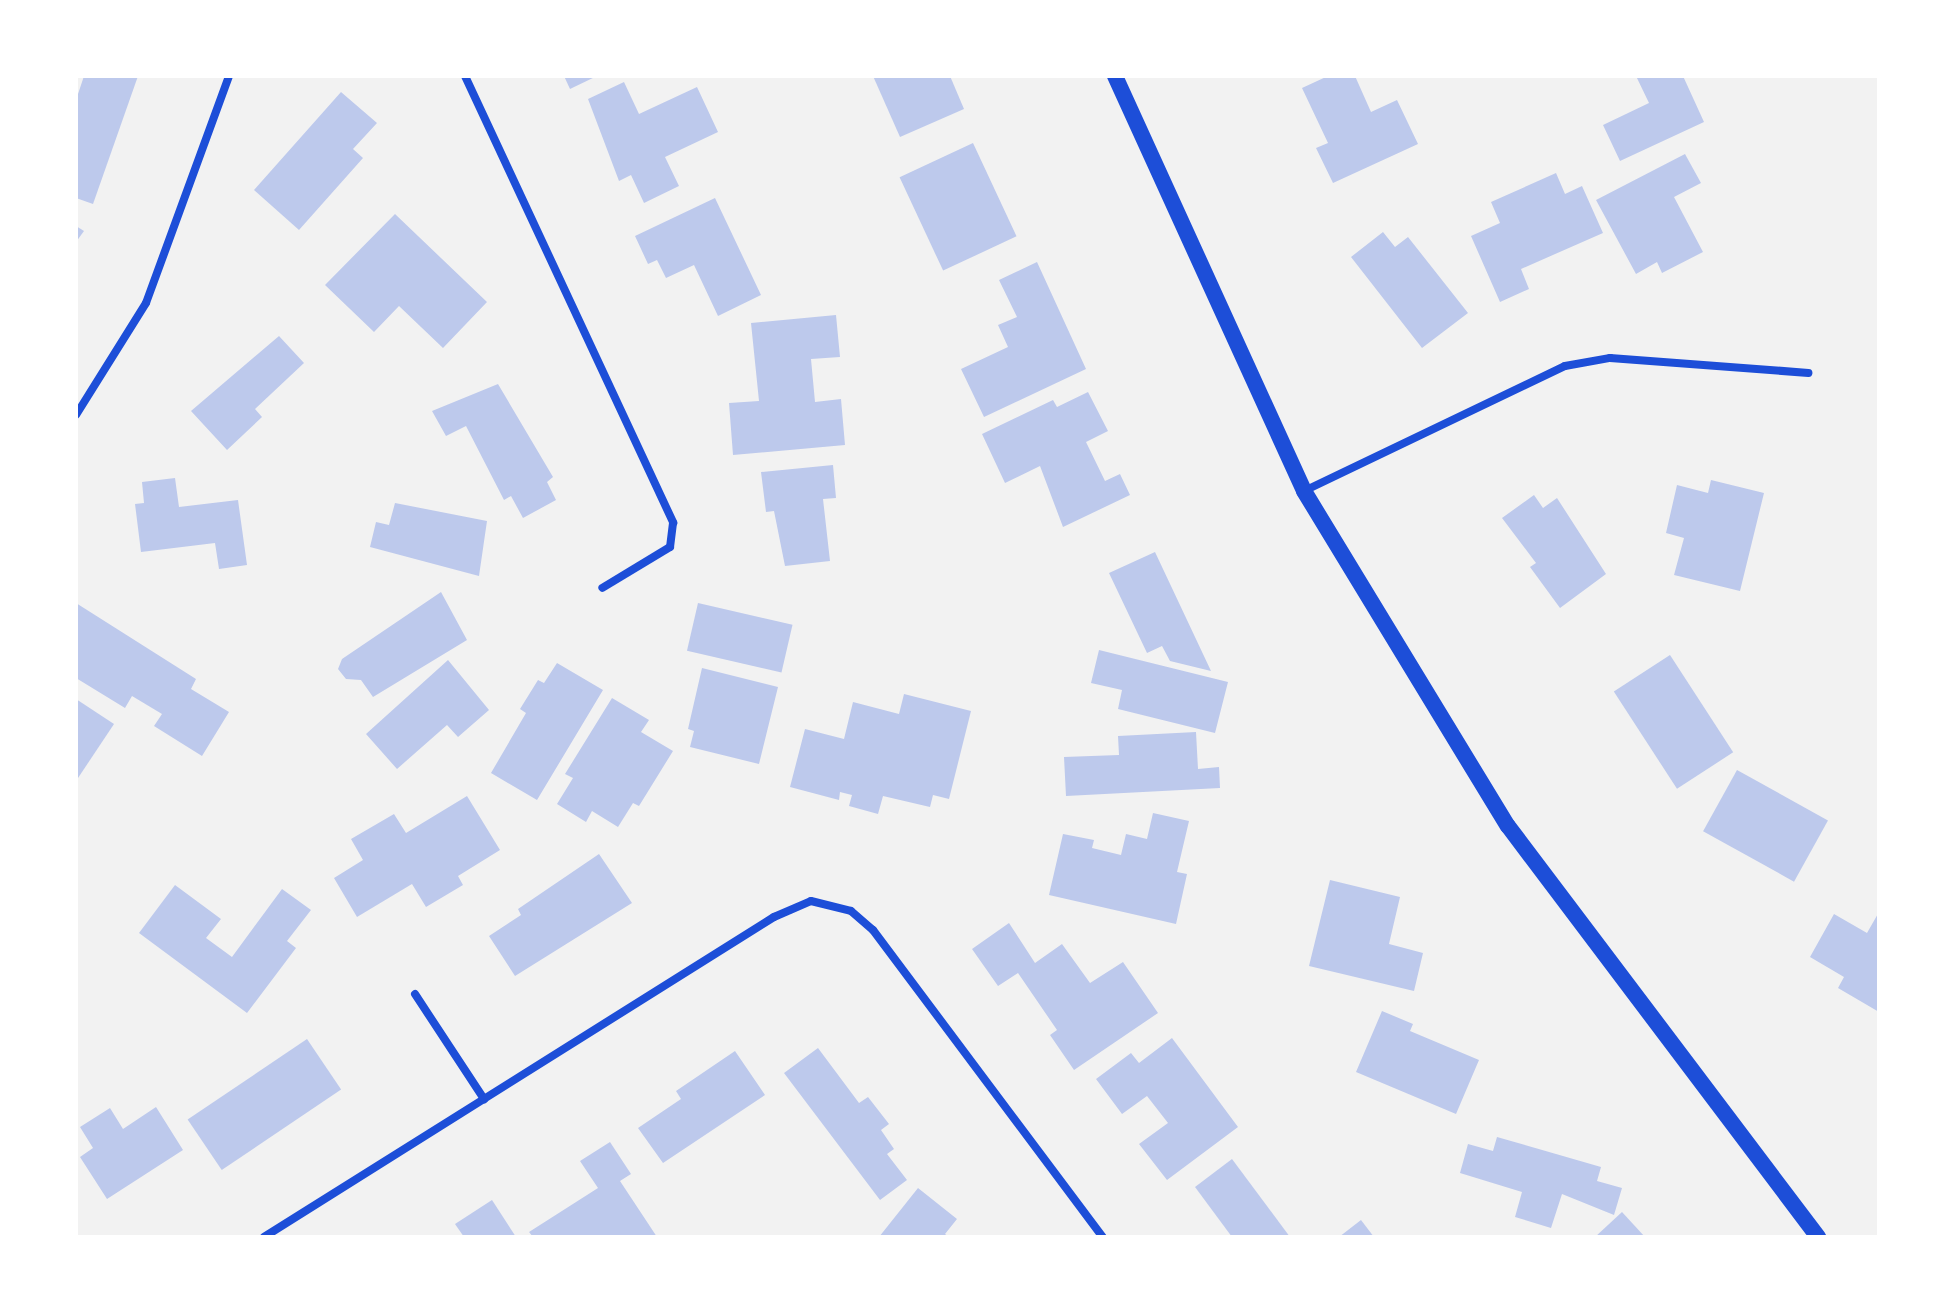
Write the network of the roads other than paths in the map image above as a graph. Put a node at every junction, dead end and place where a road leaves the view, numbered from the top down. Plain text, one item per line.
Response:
1 (229, 76) edge
2 (465, 76) edge
3 (1115, 76) edge
4 (1808, 373) dead end
5 (76, 415) edge
6 (1304, 491) junction
7 (602, 588) dead end
8 (415, 994) dead end
9 (484, 1099) junction
10 (264, 1237) edge
11 (1103, 1237) edge
12 (1818, 1237) edge

1 - 5 street
2 - 7 street
3 - 6 main road
4 - 6 street
6 - 12 main road
8 - 9 street
9 - 10 street
9 - 11 street

